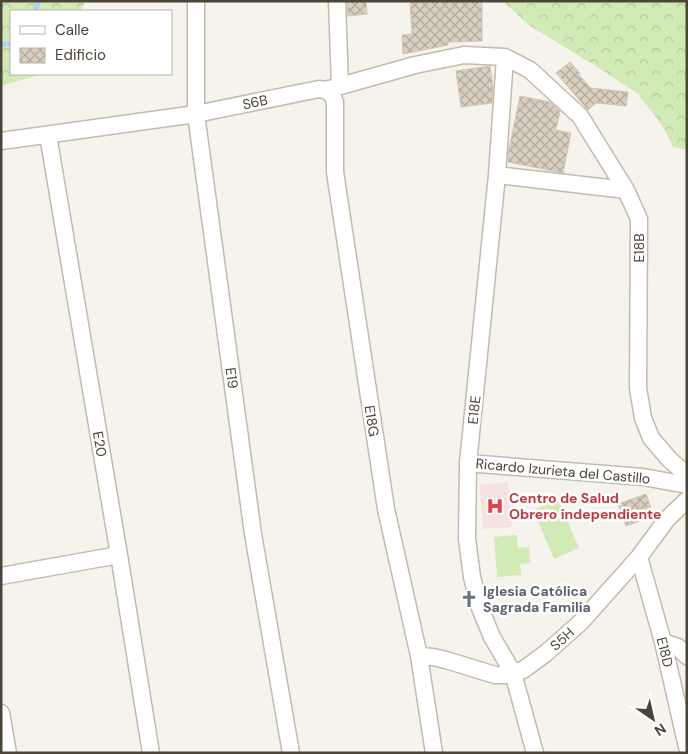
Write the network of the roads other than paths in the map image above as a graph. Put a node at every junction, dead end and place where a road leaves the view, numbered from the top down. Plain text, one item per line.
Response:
1 (196, 1) edge
2 (337, 1) edge
3 (505, 57) junction
4 (333, 88) junction
5 (196, 114) junction
6 (48, 135) junction
7 (1, 141) edge
8 (497, 175) junction
9 (626, 190) junction
10 (468, 463) junction
11 (687, 474) edge
12 (687, 485) edge
13 (687, 500) edge
14 (119, 555) junction
15 (639, 557) junction
16 (1, 576) edge
17 (663, 642) junction
18 (419, 656) junction
19 (687, 656) edge
20 (513, 673) junction
21 (1, 713) edge
22 (687, 747) edge
23 (8, 753) edge
24 (151, 753) edge
25 (292, 753) edge
26 (434, 753) edge
27 (534, 753) edge

1 - 5 street, E19
2 - 4 street, E18G
3 - 4 street, S6B
3 - 8 street, E18E
3 - 9 street, E18B
4 - 5 street, S6B
4 - 18 street, E18G
5 - 6 street, S6B
5 - 25 street, E19
6 - 7 street, S6B
6 - 14 street, E20
8 - 9 street
8 - 10 street, E18E
9 - 11 street, E18B
10 - 12 street, Ricardo Izurieta del Castillo
10 - 20 street, E18E
13 - 15 street, S5H
14 - 16 street
14 - 24 street, E20
15 - 17 street, E18D
15 - 20 street, S5H
17 - 19 street
17 - 22 street, E18D
18 - 20 street, S5H
18 - 26 street, E18G
20 - 27 street, E18E
21 - 23 street

